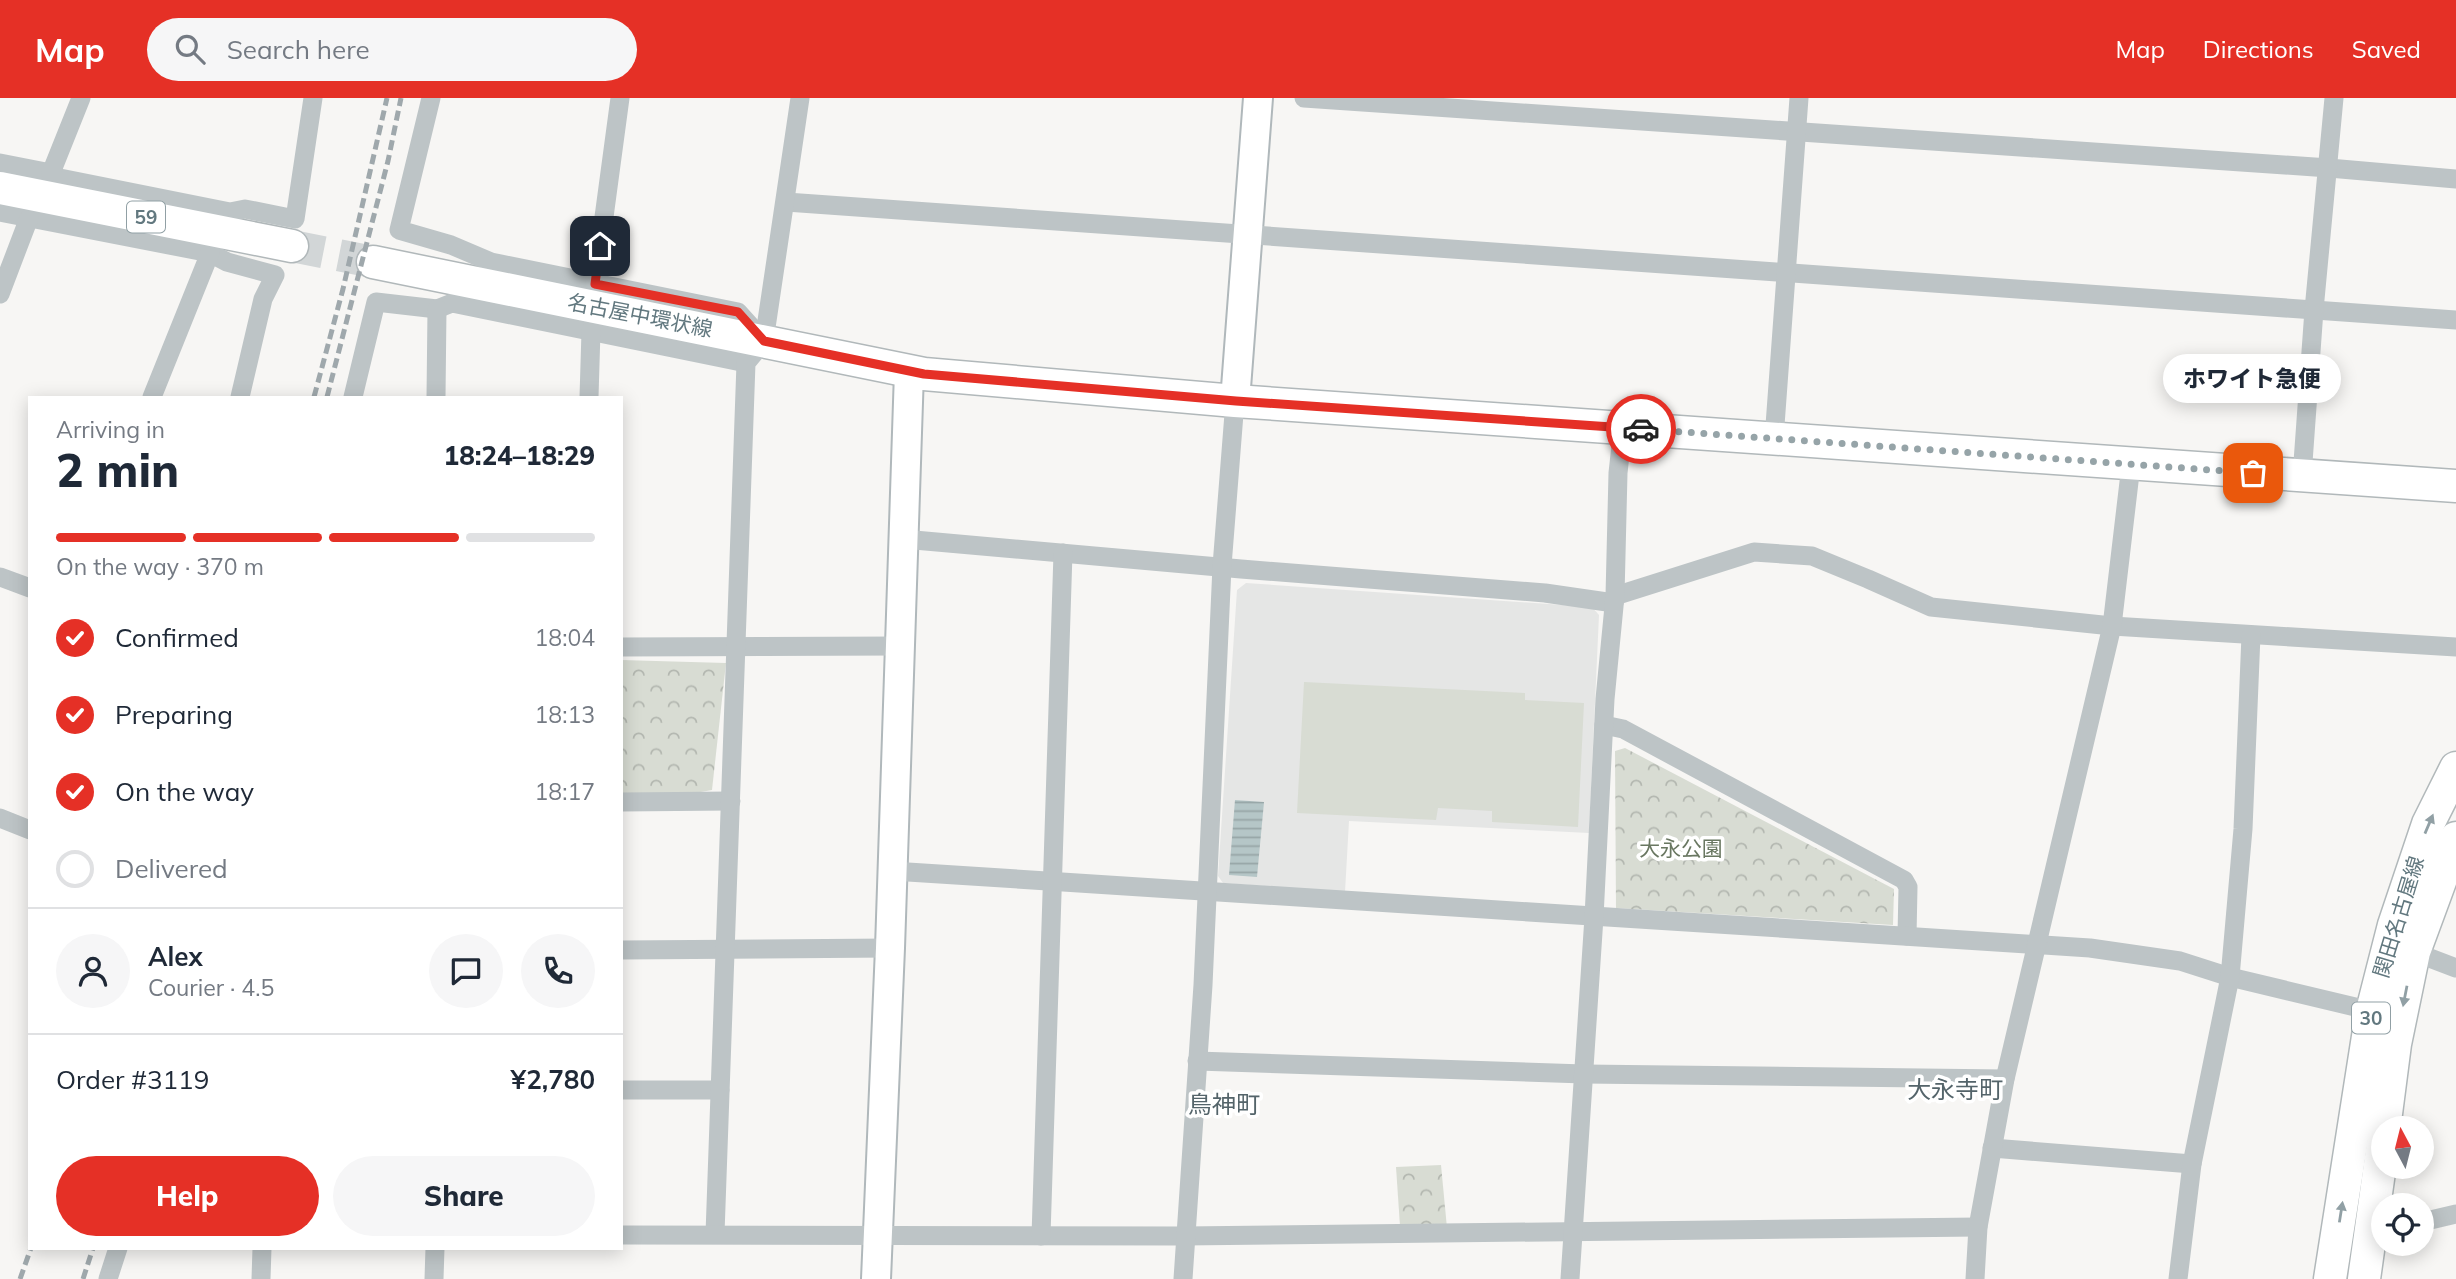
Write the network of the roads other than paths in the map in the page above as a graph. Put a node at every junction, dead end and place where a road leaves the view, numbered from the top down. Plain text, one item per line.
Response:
1 (81, 98) edge
2 (313, 98) edge
3 (431, 98) edge
4 (620, 98) edge
5 (800, 98) edge
6 (1258, 98) edge
7 (1304, 98) edge
8 (1799, 98) edge
9 (2334, 98) edge
10 (1796, 132) junction
11 (0, 163) edge
12 (2329, 168) junction
13 (51, 173) junction
14 (2456, 179) edge
15 (0, 188) edge
16 (786, 202) junction
17 (0, 212) edge
18 (29, 218) junction
19 (1248, 233) junction
20 (292, 246) tunnel mouth
21 (210, 253) junction
22 (373, 262) tunnel mouth
23 (1786, 272) junction
24 (595, 284) junction
25 (0, 294) edge
26 (437, 309) junction
27 (2314, 310) junction
28 (2456, 320) edge
29 (591, 331) junction
30 (755, 352) junction
31 (909, 372) junction
32 (152, 396) edge
33 (240, 396) edge
34 (353, 396) edge
35 (436, 396) edge
36 (589, 396) edge
37 (1236, 401) junction
38 (1623, 427) junction
39 (1774, 439) junction
40 (2131, 465) junction
41 (2302, 476) junction
42 (2456, 486) edge
43 (903, 539) junction
44 (1063, 553) junction
45 (1222, 566) junction
46 (0, 577) edge
47 (28, 587) edge
48 (1614, 600) junction
49 (2112, 625) junction
50 (2251, 635) junction
51 (901, 646) junction
52 (623, 647) edge
53 (2456, 647) edge
54 (736, 648) junction
55 (1604, 725) junction
56 (2456, 768) edge
57 (731, 801) junction
58 (623, 802) edge
59 (0, 818) edge
60 (28, 829) edge
61 (2456, 838) edge
62 (892, 871) junction
63 (1052, 882) junction
64 (1206, 892) junction
65 (1594, 917) junction
66 (1907, 936) junction
67 (2035, 946) junction
68 (890, 948) junction
69 (725, 949) junction
70 (623, 950) edge
71 (2414, 952) junction
72 (2456, 968) edge
73 (2230, 977) junction
74 (2372, 1011) junction
75 (1197, 1061) junction
76 (1584, 1073) junction
77 (2005, 1079) junction
78 (623, 1090) edge
79 (720, 1090) junction
80 (2386, 1116) edge
81 (1992, 1147) junction
82 (2192, 1164) junction
83 (2456, 1214) edge
84 (2434, 1219) edge
85 (1979, 1227) junction
86 (1574, 1232) junction
87 (715, 1234) junction
88 (877, 1234) junction
89 (623, 1235) edge
90 (1041, 1236) junction
91 (1184, 1236) junction
92 (117, 1250) edge
93 (261, 1250) edge
94 (435, 1250) edge
95 (2371, 1254) edge
96 (108, 1279) edge
97 (261, 1279) edge
98 (435, 1279) edge
99 (876, 1279) edge
100 (1183, 1279) edge
101 (1570, 1279) edge
102 (1975, 1279) edge
103 (2178, 1279) edge
104 (2330, 1279) edge
105 (2364, 1279) edge

1 - 13 street
2 - 13 street
3 - 24 street
4 - 24 street
5 - 16 street
6 - 19 street
7 - 10 street
8 - 10 street
9 - 12 street
10 - 12 street
10 - 23 street
11 - 13 street
12 - 14 street
12 - 27 street
15 - 20 main road, 59
16 - 19 street
16 - 30 street
17 - 18 street
18 - 21 street
18 - 25 street
19 - 23 street
19 - 37 street
21 - 32 street
21 - 33 street
22 - 30 main road, 名古屋中環状線
23 - 27 street
23 - 39 street
24 - 30 street
26 - 29 street
26 - 34 street
26 - 35 street
27 - 28 street
27 - 41 street
29 - 30 street
29 - 36 street
30 - 31 main road, 名古屋中環状線
30 - 54 street
31 - 37 main road, 名古屋中環状線
31 - 43 street
37 - 38 main road, 名古屋中環状線
37 - 45 street
38 - 39 main road, 名古屋中環状線
38 - 48 street
39 - 40 main road, 名古屋中環状線
40 - 41 main road, 名古屋中環状線
40 - 49 street
41 - 42 main road, 名古屋中環状線
43 - 44 street
43 - 51 street
44 - 45 street
44 - 63 street
45 - 48 street
45 - 64 street
46 - 47 street
48 - 49 street
48 - 55 street
49 - 50 street
49 - 67 street
50 - 53 street
50 - 73 street
51 - 54 street
51 - 62 street
52 - 54 street
54 - 57 street
55 - 65 street
55 - 66 street
74 -> 56 main road, 関田名古屋線 / 30
57 - 58 street
57 - 69 street
59 - 60 street
61 - 71 main road, 関田名古屋線 / 30
62 - 63 street
62 - 68 street
63 - 64 street
63 - 90 street
64 - 65 street
64 - 75 street
65 - 66 street
65 - 76 street
66 - 67 street
67 - 73 street
67 - 77 street
68 - 69 street
68 - 88 street
69 - 70 street
69 - 79 street
71 - 72 street
71 -> 80 main road, 関田名古屋線 / 30
73 - 74 street
73 - 82 street
104 -> 74 main road, 関田名古屋線 / 30
75 - 76 street
75 - 91 street
76 - 77 street
76 - 86 street
77 - 81 street
78 - 79 street
79 - 87 street
81 - 82 street
81 - 85 street
82 - 103 street
83 - 84 street
85 - 86 street
85 - 102 street
86 - 91 street
86 - 101 street
87 - 88 street
87 - 89 street
88 - 90 street
88 - 99 street
90 - 91 street
91 - 100 street
92 - 96 street
93 - 97 street
94 - 98 street
95 - 105 main road

